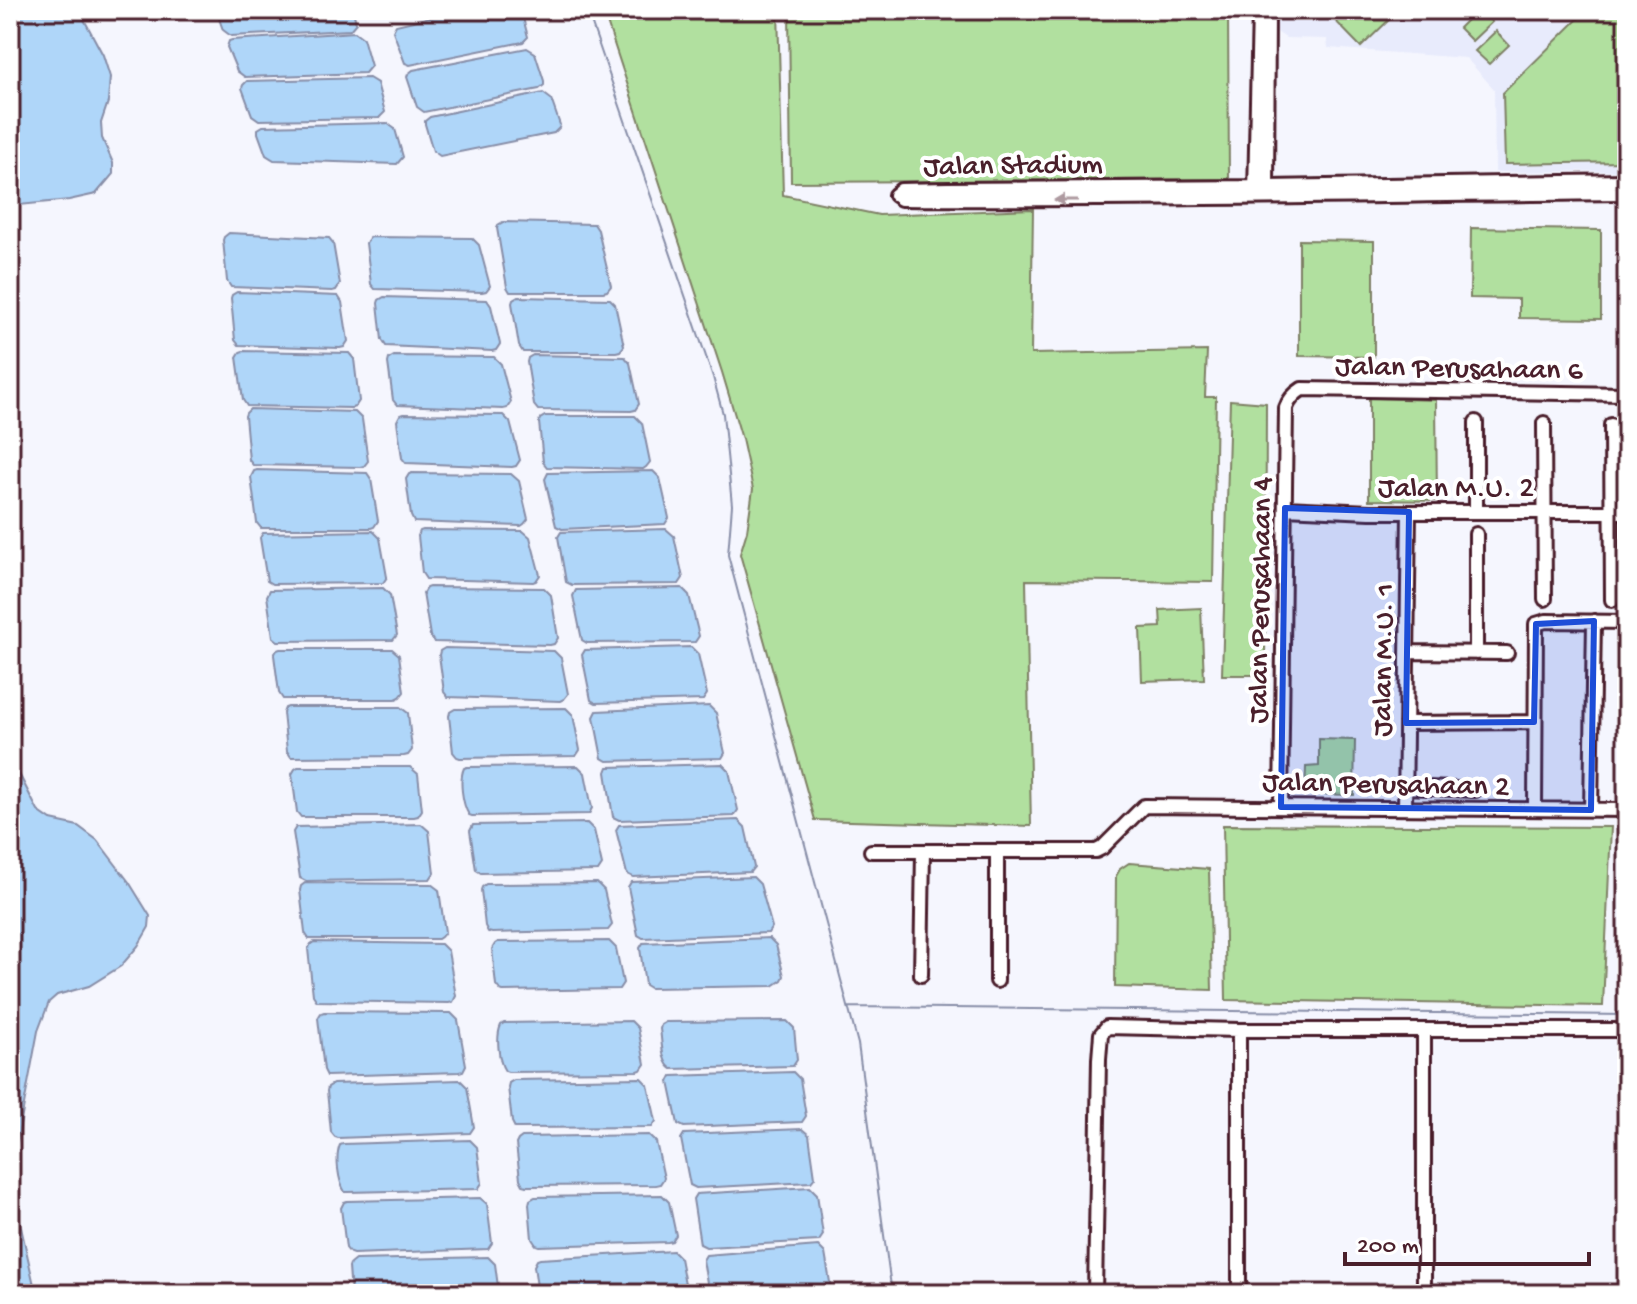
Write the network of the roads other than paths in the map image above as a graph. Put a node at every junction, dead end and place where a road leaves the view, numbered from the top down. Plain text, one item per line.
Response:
1 (1259, 10) edge
2 (1268, 10) edge
3 (1627, 181) edge
4 (1261, 192) junction
5 (1627, 193) edge
6 (1627, 394) edge
7 (1293, 396) joint
8 (1476, 422) dead end
9 (1544, 423) dead end
10 (1611, 425) dead end
11 (1285, 508) junction
12 (1409, 512) junction
13 (1476, 512) junction
14 (1544, 512) junction
15 (1612, 512) junction
16 (1627, 512) edge
17 (1476, 534) dead end
18 (1545, 599) dead end
19 (1612, 600) dead end
20 (1594, 621) junction
21 (1627, 622) edge
22 (1407, 652) junction
23 (1476, 653) junction
24 (1507, 653) dead end
25 (1535, 722) junction
26 (1406, 723) junction
27 (1405, 787) junction
28 (1475, 790) dead end
29 (1281, 807) junction
30 (1405, 808) junction
31 (1535, 809) junction
32 (1591, 810) junction
33 (1627, 810) edge
34 (871, 851) dead end
35 (923, 851) junction
36 (997, 852) junction
37 (921, 975) dead end
38 (997, 981) dead end
39 (1239, 1030) junction
40 (1424, 1030) junction
41 (1627, 1030) edge
42 (1095, 1294) edge
43 (1239, 1294) edge
44 (1424, 1294) edge

1 - 4 street
2 - 4 street
3 - 4 street, Jalan Stadium
4 -> 4 street, Jalan Stadium
4 - 5 street, Jalan Stadium
6 - 7 street, Jalan Perusahaan 6
7 - 11 street, Jalan Perusahaan 4
8 - 13 street
9 - 14 street
10 - 15 street
11 - 12 street, Jalan M.U. 2
11 - 29 street, Jalan Perusahaan 4
12 - 13 street, Jalan M.U. 2
12 - 22 street, Jalan M.U. 1
13 - 14 street, Jalan M.U. 2
14 - 15 street, Jalan M.U. 2
14 - 18 street
15 - 16 street, Jalan M.U. 2
15 - 19 street
17 - 23 street
20 - 21 street
20 - 25 street
20 - 32 street
22 - 23 street
22 - 26 street, Jalan M.U. 1
23 - 24 street
25 - 26 street
25 - 31 street
26 - 27 street, Jalan M.U. 1
27 - 28 street
27 - 30 street, Jalan M.U. 1
29 - 30 street, Jalan Perusahaan 2
29 - 36 street, Jalan Perusahaan 2
30 - 31 street, Jalan Perusahaan 2
31 - 32 street, Jalan Perusahaan 2
32 - 33 street, Jalan Perusahaan 2
34 - 35 street
35 - 36 street
35 - 37 street
36 - 38 street
39 - 40 street
39 - 42 street
39 - 43 street
40 - 41 street
40 - 44 street

